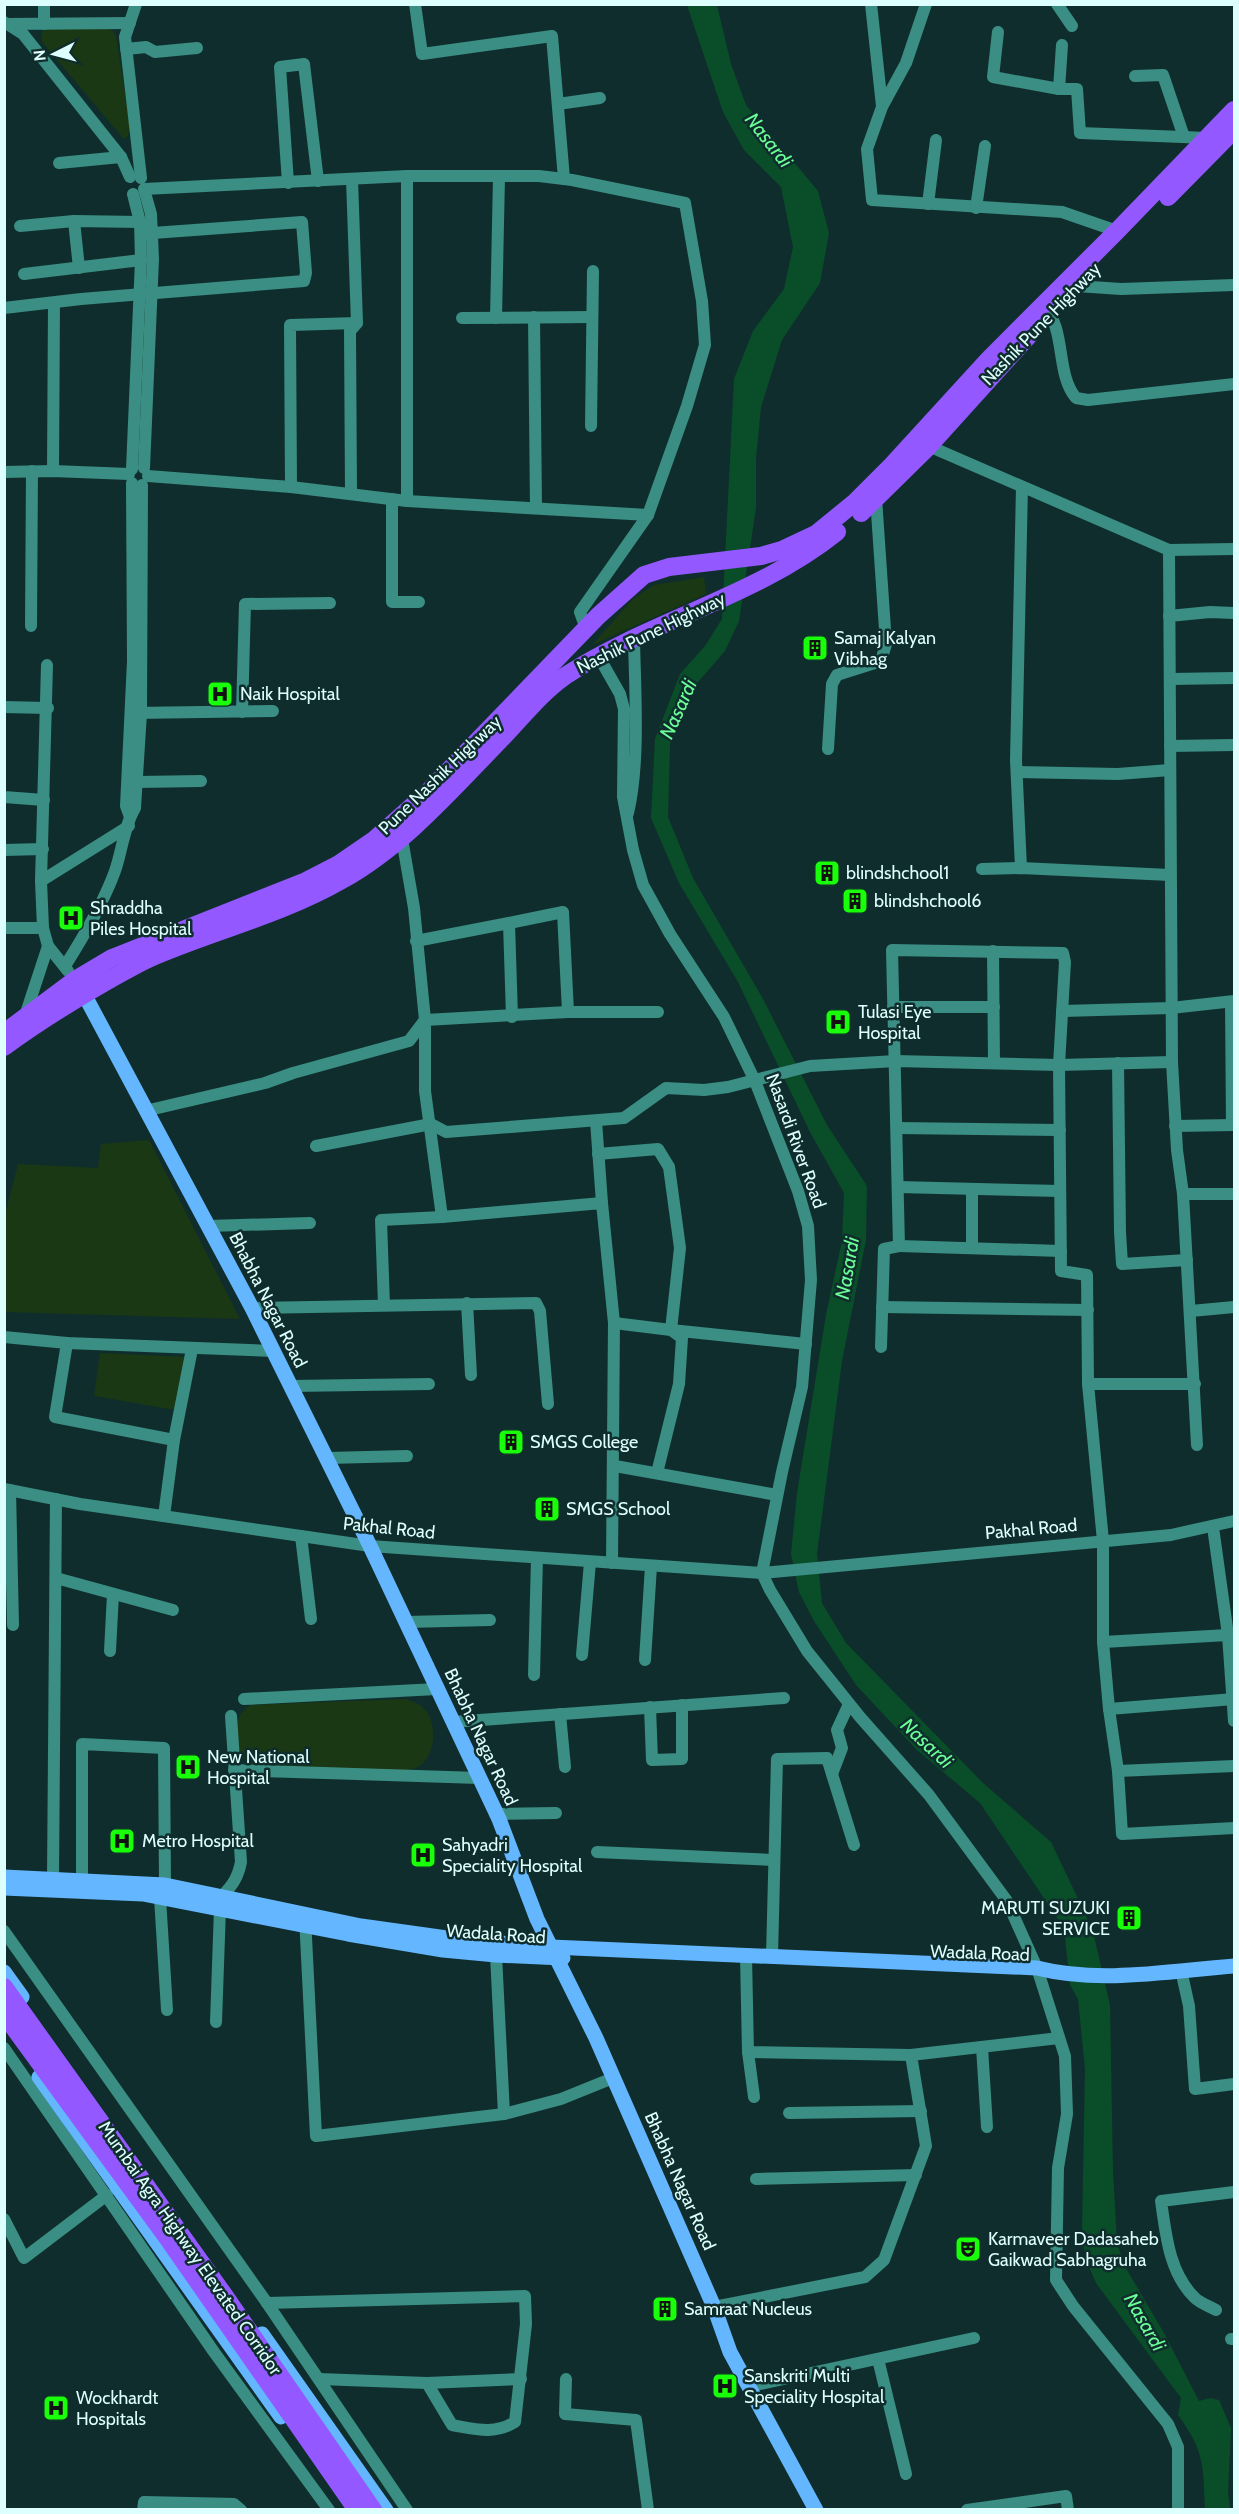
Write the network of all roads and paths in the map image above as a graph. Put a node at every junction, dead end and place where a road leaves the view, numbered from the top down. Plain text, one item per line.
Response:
1 (44, 4) edge
2 (136, 4) edge
3 (415, 4) edge
4 (871, 4) edge
5 (926, 4) edge
6 (1057, 4) edge
7 (6, 23) edge
8 (130, 23) junction
9 (44, 24) junction
10 (1072, 26) dead end
11 (998, 32) dead end
12 (1062, 45) dead end
13 (197, 48) dead end
14 (126, 49) junction
15 (1135, 76) dead end
16 (1059, 89) junction
17 (600, 98) dead end
18 (558, 104) junction
19 (882, 107) junction
20 (1234, 110) edge
21 (1234, 130) edge
22 (1184, 137) junction
23 (1208, 138) junction
24 (936, 140) dead end
25 (985, 146) dead end
26 (121, 157) junction
27 (59, 163) dead end
28 (407, 176) junction
29 (499, 177) junction
30 (352, 179) junction
31 (564, 179) junction
32 (318, 182) junction
33 (288, 183) junction
34 (137, 184) junction
35 (928, 204) junction
36 (976, 208) junction
37 (75, 220) junction
38 (140, 222) junction
39 (20, 226) dead end
40 (1117, 231) junction
41 (153, 233) junction
42 (141, 260) junction
43 (79, 268) junction
44 (593, 272) dead end
45 (24, 274) dead end
46 (1234, 285) edge
47 (1077, 286) junction
48 (146, 294) junction
49 (54, 303) junction
50 (4, 308) edge
51 (1046, 309) junction
52 (592, 316) junction
53 (534, 317) junction
54 (462, 318) dead end
55 (496, 318) junction
56 (357, 323) junction
57 (1234, 384) edge
58 (591, 426) dead end
59 (922, 442) junction
60 (32, 471) junction
61 (53, 471) junction
62 (4, 472) edge
63 (138, 476) junction
64 (291, 487) junction
65 (1022, 487) junction
66 (351, 494) junction
67 (876, 498) junction
68 (392, 499) junction
69 (407, 501) junction
70 (536, 508) junction
71 (648, 515) junction
72 (1234, 549) edge
73 (1169, 550) junction
74 (711, 560) joint
75 (419, 602) dead end
76 (330, 603) dead end
77 (1234, 613) edge
78 (1169, 616) junction
79 (592, 622) junction
80 (31, 626) dead end
81 (633, 639) junction
82 (599, 657) junction
83 (47, 665) dead end
84 (1234, 678) edge
85 (1170, 679) junction
86 (4, 707) edge
87 (48, 708) junction
88 (273, 711) dead end
89 (242, 712) junction
90 (136, 713) junction
91 (1234, 745) edge
92 (1170, 746) junction
93 (828, 749) dead end
94 (1170, 770) junction
95 (1017, 772) junction
96 (201, 781) dead end
97 (138, 782) junction
98 (4, 797) edge
99 (44, 800) junction
100 (627, 819) junction
101 (129, 821) junction
102 (399, 829) junction
103 (43, 849) junction
104 (4, 850) edge
105 (1021, 868) junction
106 (982, 869) dead end
107 (1170, 875) junction
108 (41, 881) junction
109 (509, 923) junction
110 (4, 928) edge
111 (42, 928) junction
112 (416, 941) junction
113 (48, 946) junction
114 (993, 951) junction
115 (75, 980) junction
116 (1233, 1002) edge
117 (893, 1007) junction
118 (994, 1007) junction
119 (1171, 1008) junction
120 (1062, 1011) junction
121 (568, 1012) junction
122 (658, 1012) dead end
123 (512, 1017) junction
124 (24, 1018) junction
125 (425, 1020) junction
126 (4, 1033) edge
127 (4, 1047) edge
128 (896, 1061) junction
129 (1172, 1062) junction
130 (994, 1063) junction
131 (1118, 1063) junction
132 (1059, 1065) junction
133 (761, 1079) junction
134 (145, 1111) junction
135 (596, 1120) junction
136 (430, 1124) junction
137 (1233, 1125) edge
138 (1175, 1126) junction
139 (897, 1128) junction
140 (1060, 1130) junction
141 (316, 1146) dead end
142 (598, 1154) junction
143 (898, 1187) junction
144 (972, 1189) junction
145 (1060, 1191) junction
146 (1183, 1194) junction
147 (1234, 1194) edge
148 (602, 1203) junction
149 (442, 1217) junction
150 (310, 1223) dead end
151 (208, 1226) junction
152 (899, 1245) junction
153 (972, 1248) junction
154 (1061, 1251) junction
155 (1186, 1260) junction
156 (467, 1303) junction
157 (384, 1305) junction
158 (882, 1307) junction
159 (1234, 1307) edge
160 (252, 1308) junction
161 (1088, 1310) junction
162 (1191, 1311) junction
163 (614, 1323) junction
164 (671, 1330) junction
165 (4, 1337) edge
166 (67, 1343) junction
167 (806, 1344) junction
168 (881, 1347) dead end
169 (192, 1349) junction
170 (274, 1351) junction
171 (471, 1375) dead end
172 (429, 1384) dead end
173 (1088, 1384) junction
174 (1195, 1384) junction
175 (291, 1386) junction
176 (548, 1404) dead end
177 (174, 1440) junction
178 (1197, 1445) dead end
179 (407, 1456) dead end
180 (327, 1458) junction
181 (615, 1466) junction
182 (657, 1473) junction
183 (7, 1490) edge
184 (777, 1495) junction
185 (56, 1499) junction
186 (164, 1516) junction
187 (1234, 1521) edge
188 (1213, 1527) junction
189 (301, 1536) junction
190 (1103, 1540) junction
191 (370, 1546) junction
192 (537, 1558) junction
193 (590, 1562) junction
194 (612, 1563) junction
195 (651, 1566) junction
196 (768, 1572) junction
197 (56, 1578) junction
198 (113, 1594) junction
199 (173, 1610) dead end
200 (311, 1619) dead end
201 (490, 1620) dead end
202 (406, 1622) junction
203 (13, 1626) dead end
204 (1228, 1635) junction
205 (1103, 1642) junction
206 (110, 1651) dead end
207 (582, 1654) dead end
208 (645, 1660) dead end
209 (534, 1675) dead end
210 (437, 1689) junction
211 (784, 1698) dead end
212 (244, 1699) dead end
213 (1234, 1699) edge
214 (849, 1704) junction
215 (682, 1705) junction
216 (650, 1707) junction
217 (1109, 1710) junction
218 (560, 1714) junction
219 (231, 1716) dead end
220 (1234, 1721) edge
221 (453, 1722) junction
222 (1234, 1766) edge
223 (565, 1767) dead end
224 (234, 1770) junction
225 (1118, 1771) junction
226 (832, 1774) junction
227 (479, 1778) junction
228 (556, 1813) dead end
229 (495, 1814) junction
230 (1234, 1828) edge
231 (854, 1845) dead end
232 (597, 1852) dead end
233 (774, 1860) junction
234 (4, 1876) edge
235 (53, 1878) junction
236 (82, 1879) junction
237 (4, 1888) edge
238 (162, 1891) junction
239 (221, 1902) junction
240 (306, 1920) junction
241 (4, 1931) edge
242 (554, 1952) junction
243 (496, 1955) junction
244 (772, 1956) junction
245 (747, 1960) junction
246 (1234, 1966) edge
247 (1181, 1970) junction
248 (1042, 1971) junction
249 (4, 1972) edge
250 (4, 1988) edge
251 (167, 2010) dead end
252 (4, 2014) edge
253 (216, 2022) dead end
254 (4, 2028) edge
255 (1059, 2038) junction
256 (982, 2047) junction
257 (4, 2048) edge
258 (748, 2052) junction
259 (911, 2055) junction
260 (613, 2078) junction
261 (1234, 2084) edge
262 (754, 2097) dead end
263 (921, 2111) junction
264 (504, 2114) junction
265 (789, 2114) dead end
266 (987, 2127) dead end
267 (915, 2175) junction
268 (756, 2179) dead end
269 (1234, 2192) edge
270 (107, 2195) junction
271 (4, 2219) edge
272 (267, 2303) junction
273 (714, 2307) junction
274 (1216, 2310) dead end
275 (974, 2338) dead end
276 (878, 2359) junction
277 (319, 2379) junction
278 (521, 2379) junction
279 (566, 2379) dead end
280 (427, 2384) junction
281 (750, 2386) junction
282 (906, 2474) dead end
283 (201, 2507) edge
284 (144, 2510) edge
285 (241, 2510) edge
286 (328, 2510) edge
287 (348, 2510) edge
288 (357, 2510) edge
289 (373, 2510) edge
290 (386, 2510) edge
291 (407, 2510) edge
292 (648, 2510) edge
293 (816, 2510) edge
294 (967, 2510) edge
295 (1068, 2510) edge
296 (1178, 2510) edge

1 - 9 street
2 - 8 street
3 - 18 street
4 - 19 street
5 - 19 street
6 - 10 street
7 - 9 street
7 - 26 street
8 - 9 street
8 - 14 street
11 - 16 street
12 - 16 street
13 - 14 street
14 - 34 street
15 - 22 street
16 - 22 street
17 - 18 street
18 - 31 street
19 - 35 street
20 - 23 highway, Nashik Pune Highway
21 - 47 highway, Nashik Pune Highway
22 - 23 street
23 - 40 highway, Nashik Pune Highway
24 - 35 street
25 - 36 street
26 - 27 street
26 - 34 street
28 - 29 street
28 - 30 street
28 - 69 street
29 - 31 street
29 - 55 street
30 - 32 street
30 - 56 street
31 - 71 street
32 - 33 street
32 - 33 street
33 - 34 street
34 - 38 street
34 - 41 street
35 - 36 street
36 - 40 street
37 - 38 street
37 - 39 street
37 - 43 street
38 - 42 street
40 - 51 highway, Nashik Pune Highway
41 - 48 street
41 - 48 street
42 - 43 street
42 - 48 street
43 - 45 street
44 - 52 street
46 - 47 street
47 - 51 highway, Nashik Pune Highway
48 - 49 street
48 - 63 street
49 - 50 street
49 - 61 street
51 - 57 street
51 - 59 highway, Nashik Pune Highway
52 - 53 street
52 - 58 street
53 - 55 street
53 - 70 street
54 - 55 street
56 - 64 street
56 - 66 street
59 - 65 street
59 - 67 highway, Nashik Pune Highway
59 - 74 highway, Nashik Pune Highway
60 - 61 street
60 - 62 street
60 - 80 street
61 - 63 street
63 - 64 street
63 - 90 street
64 - 66 street
65 - 73 street
65 - 95 street
66 - 68 street
67 - 81 highway, Nashik Pune Highway
67 - 93 street
68 - 69 street
68 - 75 street
69 - 70 street
70 - 71 street
71 - 79 street
72 - 73 street
73 - 78 street
74 - 79 highway, Pune Nashik Highway
76 - 89 street
77 - 78 street
78 - 85 street
79 - 102 highway, Pune Nashik Highway
81 - 82 highway, Nashik Pune Highway
81 - 100 street
82 - 100 street, Nasardi River Road
82 - 102 highway, Nashik Pune Highway
83 - 87 street
84 - 85 street
85 - 92 street
86 - 87 street
87 - 99 street
88 - 89 street
89 - 90 street
90 - 97 street
90 - 101 street
91 - 92 street
92 - 94 street
94 - 95 street
94 - 107 street
95 - 105 street
96 - 97 street
97 - 101 street
98 - 99 street
99 - 103 street
100 - 133 street, Nasardi River Road
101 - 108 street
101 - 115 street
102 - 112 street
102 - 115 highway, Nashik Pune Highway
103 - 104 street
103 - 108 street
105 - 106 street
105 - 107 street
107 - 119 street
108 - 111 street
109 - 112 street
109 - 121 street
109 - 123 street
110 - 111 street
111 - 113 street
112 - 125 street
113 - 115 street
113 - 124 street
114 - 117 street
114 - 118 street
114 - 120 street
115 - 124 highway
115 - 127 highway, Nashik Pune Highway
115 - 134 main road, Bhabha Nagar Road
116 - 119 street
116 - 137 street
117 - 118 street
117 - 128 street
118 - 130 street
119 - 120 street
119 - 129 street
120 - 132 street
121 - 122 street
121 - 123 street
123 - 125 street
124 - 126 highway
125 - 134 street
125 - 136 street
128 - 130 street
128 - 133 street
128 - 139 street
129 - 131 street
129 - 138 street
130 - 132 street
131 - 132 street
131 - 155 street
132 - 140 street
133 - 135 street
133 - 167 street, Nasardi River Road
134 - 151 main road, Bhabha Nagar Road
135 - 136 street
135 - 142 street
136 - 141 street
136 - 149 street
137 - 138 street
138 - 146 street
139 - 140 street
139 - 143 street
140 - 145 street
142 - 148 street
142 - 164 street
143 - 144 street
143 - 152 street
144 - 145 street
144 - 153 street
145 - 154 street
146 - 147 street
146 - 155 street
148 - 149 street
148 - 163 street
149 - 157 street
150 - 151 street
151 - 160 main road, Bhabha Nagar Road
152 - 153 street
152 - 158 street
153 - 154 street
154 - 161 street
155 - 162 street
156 - 157 street
156 - 171 street
156 - 176 street
157 - 160 street
158 - 161 street
158 - 168 street
159 - 162 street
160 - 170 main road, Bhabha Nagar Road
161 - 173 street
162 - 174 street
163 - 164 street
163 - 181 street
164 - 167 street
164 - 182 street
165 - 166 street
166 - 169 street
166 - 177 street
167 - 184 street, Nasardi River Road
169 - 170 street
169 - 177 street
170 - 175 main road, Bhabha Nagar Road
172 - 175 street
173 - 174 street
173 - 190 street
174 - 178 street
175 - 180 main road, Bhabha Nagar Road
177 - 186 street
179 - 180 street
180 - 191 main road, Bhabha Nagar Road
181 - 182 street
181 - 194 street
182 - 184 street
183 - 185 street, Pakhal Road
183 - 203 street
184 - 196 street, Nasardi River Road
185 - 186 street, Pakhal Road
185 - 197 street
186 - 189 street, Pakhal Road
187 - 188 street, Pakhal Road
188 - 190 street, Pakhal Road
188 - 204 street
189 - 191 street, Pakhal Road
189 - 200 street
190 - 196 street, Pakhal Road
190 - 205 street
191 - 192 street, Pakhal Road
191 - 202 main road, Bhabha Nagar Road
192 - 193 street, Pakhal Road
192 - 209 street
193 - 194 street, Pakhal Road
193 - 207 street
194 - 195 street, Pakhal Road
195 - 196 street, Pakhal Road
195 - 208 street
196 - 214 street
197 - 198 street
197 - 235 street
198 - 199 street
198 - 206 street
201 - 202 street
202 - 210 main road, Bhabha Nagar Road
204 - 205 street
204 - 213 street
205 - 217 street
210 - 212 street
210 - 221 main road, Bhabha Nagar Road
211 - 215 street
213 - 217 street
213 - 220 street
214 - 226 street
214 - 248 street
215 - 216 street
215 - 216 street
216 - 218 street
217 - 225 street
218 - 221 street
218 - 223 street
219 - 224 street
221 - 227 main road, Bhabha Nagar Road
222 - 225 street
224 - 227 street
224 - 239 street
225 - 230 street
226 - 231 street
226 - 233 street
227 - 229 main road, Bhabha Nagar Road
228 - 229 street
229 - 242 main road, Bhabha Nagar Road
232 - 233 street
233 - 244 street
234 - 235 main road, Wadala Road
235 - 236 main road, Wadala Road
236 - 238 main road, Wadala Road
236 - 238 street
237 - 238 main road, Wadala Road
238 - 239 main road, Wadala Road
238 - 251 street
239 - 240 main road, Wadala Road
239 - 253 street
240 - 242 main road, Wadala Road
240 - 243 main road, Wadala Road
240 - 264 street
241 - 272 street
242 - 243 main road, Wadala Road
242 - 245 main road, Wadala Road
242 - 260 main road, Bhabha Nagar Road
243 - 264 street
244 - 245 main road, Wadala Road
244 - 248 main road, Wadala Road
245 - 248 main road, Wadala Road
245 - 258 street
246 - 247 main road
247 - 248 main road
247 - 261 street
248 - 255 street
249 - 290 main road
250 - 289 highway, Mumbai Agra Highway Elevated Corridor
252 - 288 highway, Mumbai Agra Highway Elevated Corridor
254 - 287 main road
255 - 256 street
255 - 296 street
256 - 259 street
256 - 266 street
257 - 270 street
258 - 259 street
258 - 262 street
259 - 263 street
260 - 264 street
260 - 273 main road, Bhabha Nagar Road
263 - 265 street
263 - 267 street
267 - 268 street
267 - 273 street
269 - 274 street
270 - 271 street
270 - 286 street
272 - 277 street
272 - 278 street
273 - 281 main road, Bhabha Nagar Road
275 - 276 street
276 - 281 street
276 - 282 street
277 - 280 street
277 - 291 street
278 - 280 street
278 - 280 street
279 - 292 street
281 - 293 main road, Bhabha Nagar Road
283 - 284 street
283 - 285 street
294 - 295 street

